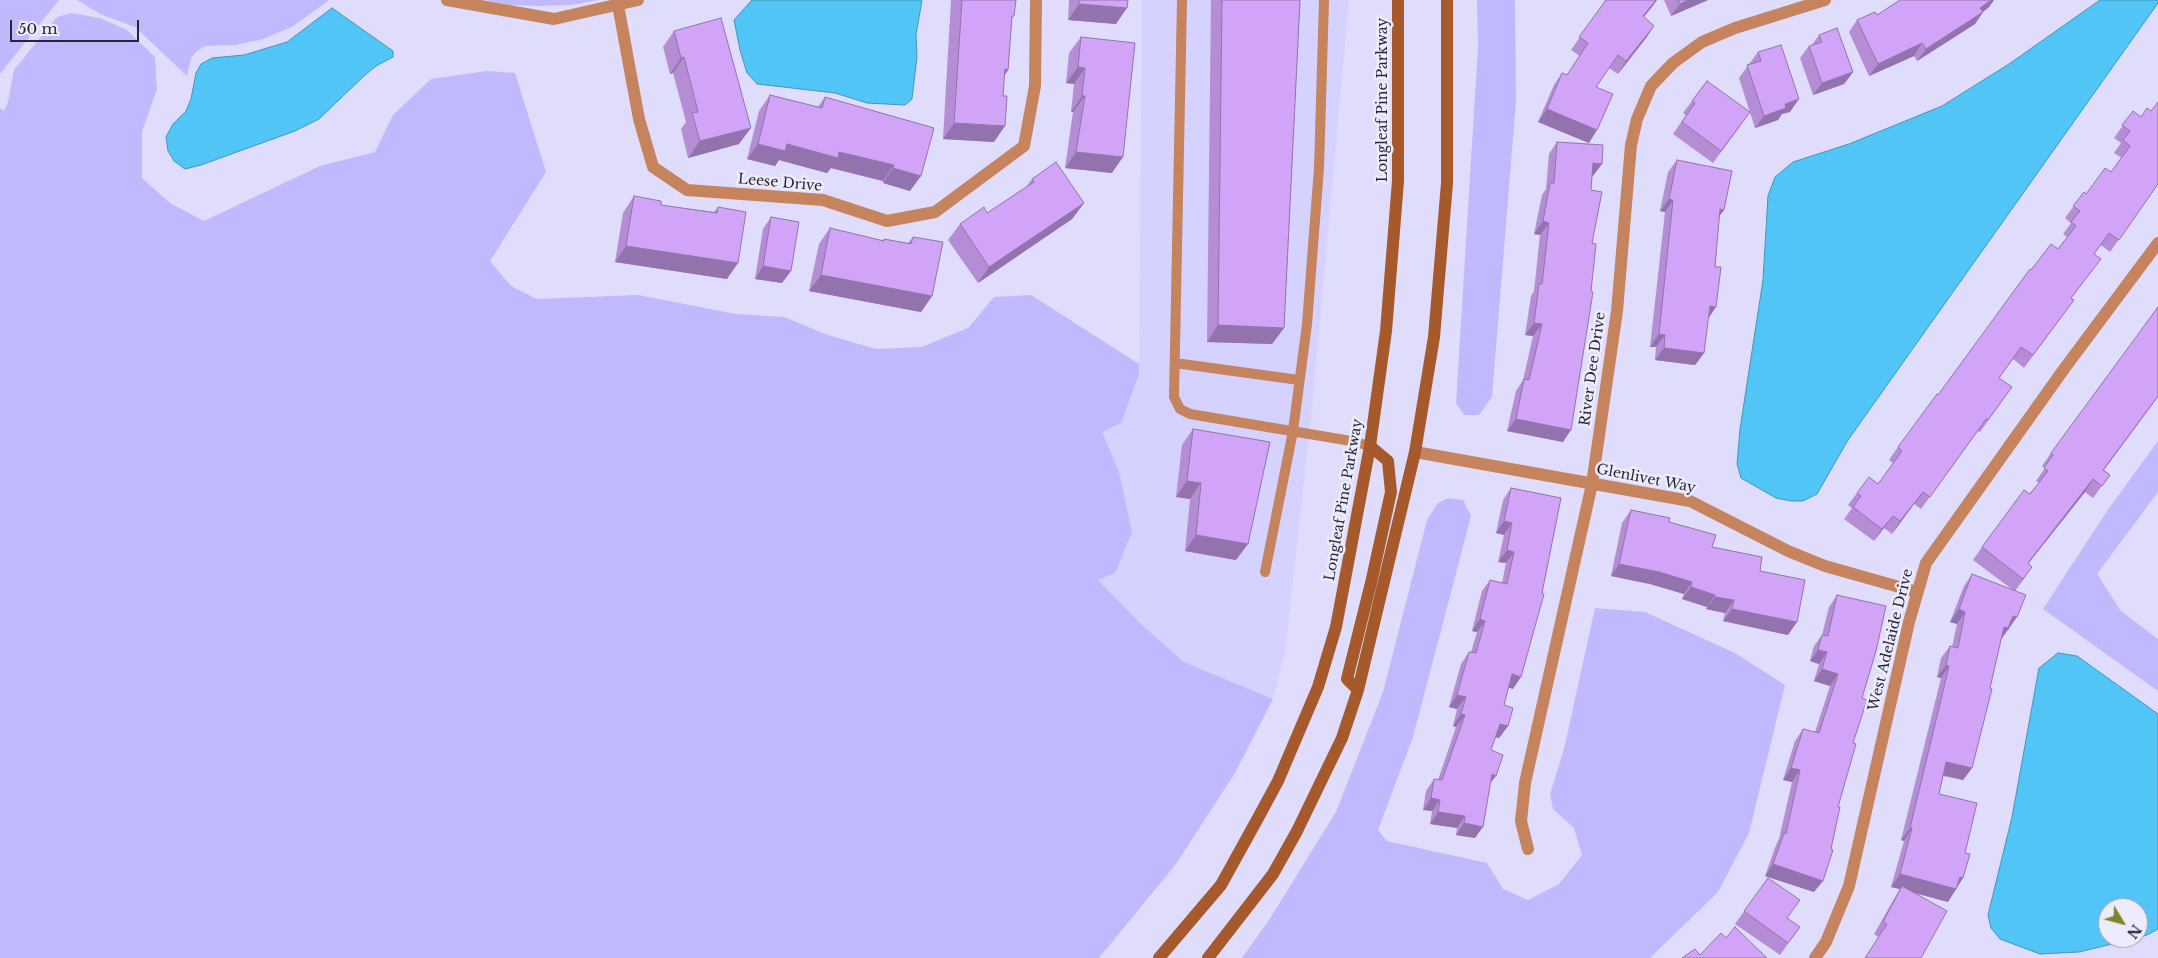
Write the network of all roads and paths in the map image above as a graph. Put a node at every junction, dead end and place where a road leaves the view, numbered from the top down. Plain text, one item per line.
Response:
1 (447, 0) edge
2 (638, 0) edge
3 (1036, 0) edge
4 (1182, 0) edge
5 (1324, 0) edge
6 (1398, 0) edge
7 (1447, 0) edge
8 (1825, 0) edge
9 (618, 5) junction
10 (2158, 243) edge
11 (1175, 363) junction
12 (1300, 380) junction
13 (1293, 431) junction
14 (1370, 446) junction
15 (1415, 452) junction
16 (1592, 484) junction
17 (1265, 572) dead end
18 (1917, 592) junction
19 (1358, 690) junction
20 (1528, 849) dead end
21 (1159, 958) edge
22 (1208, 958) edge
23 (1815, 958) edge

1 - 9 street
2 - 9 street
3 - 9 street, Leese Drive
4 - 11 lane
5 - 12 lane
6 - 14 main road, Longleaf Pine Parkway
7 - 15 main road
8 - 16 street, River Dee Drive
10 - 18 street, West Adelaide Drive
11 - 12 lane
11 - 13 lane
12 - 13 lane
13 - 14 lane
13 - 17 lane
14 - 19 main road
14 - 21 main road, Longleaf Pine Parkway
15 - 16 street, Glenlivet Way
15 - 19 main road
16 - 18 street, Glenlivet Way
16 - 20 street, River Dee Drive
18 - 23 street, West Adelaide Drive
19 - 22 main road

